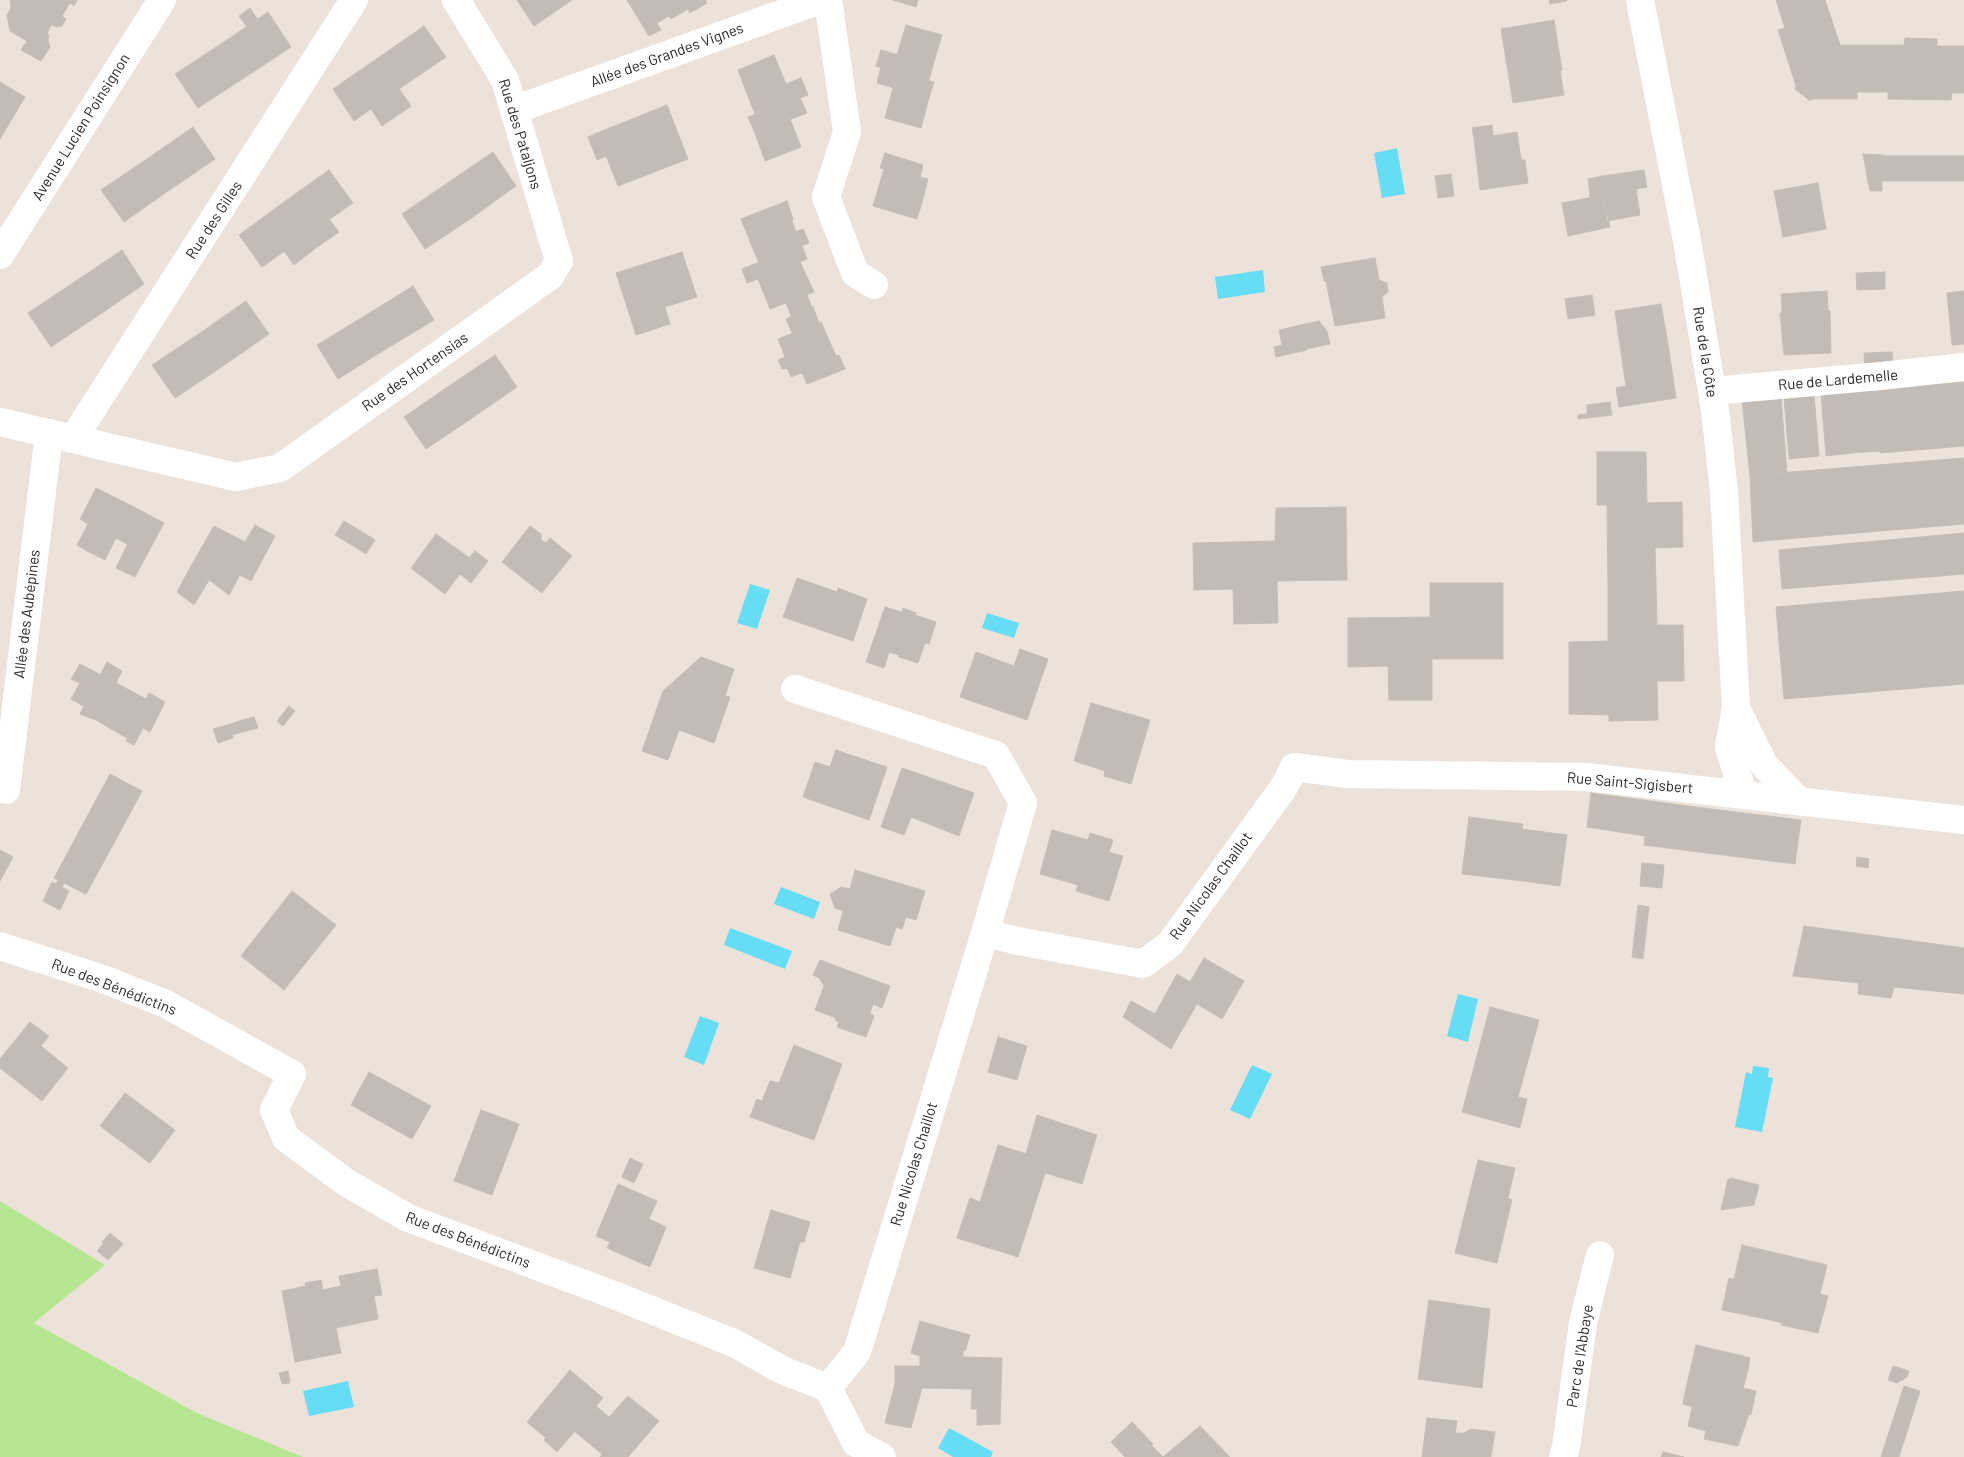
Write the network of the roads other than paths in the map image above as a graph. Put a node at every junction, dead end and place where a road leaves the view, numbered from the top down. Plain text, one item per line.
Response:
1 (162, 0) edge
2 (354, 0) edge
3 (456, 0) edge
4 (820, 0) edge
5 (828, 0) edge
6 (1640, 0) edge
7 (514, 110) junction
8 (0, 255) edge
9 (550, 276) joint
10 (874, 285) dead end
11 (1964, 367) edge
12 (1712, 391) junction
13 (0, 422) edge
14 (61, 436) junction
15 (795, 689) dead end
16 (1736, 708) junction
17 (1294, 767) joint
18 (0, 788) edge
19 (1743, 794) junction
20 (1799, 801) junction
21 (1964, 820) edge
22 (985, 933) junction
23 (0, 946) edge
24 (1600, 1255) dead end
25 (828, 1388) junction
26 (882, 1457) edge
27 (1563, 1457) edge

1 - 8 street, Avenue Lucien Poinsignon
2 - 14 street, Rue des Gilles
3 - 7 street, Rue des Pataljons
4 - 7 street, Allée des Grandes Vignes
5 - 10 street
6 - 12 street, Rue de la Côte
7 - 9 street, Rue des Pataljons
9 - 14 street, Rue des Hortensias
11 - 12 street, Rue de Lardemelle
12 - 16 street, Rue de la Côte
13 - 14 street
14 - 18 street, Allée des Aubépines
15 - 22 street, Rue Nicolas Chaillot
16 - 19 street, Rue de la Côte
16 - 20 street, Rue de la Côte
17 - 19 street, Rue Saint-Sigisbert
17 - 22 street, Rue Nicolas Chaillot
19 - 20 street, Rue Saint-Sigisbert
20 - 21 street, Rue Saint-Sigisbert
22 - 25 street, Rue Nicolas Chaillot
23 - 25 street, Rue des Bénédictins
24 - 27 street, Parc de l'Abbaye
25 - 26 street

